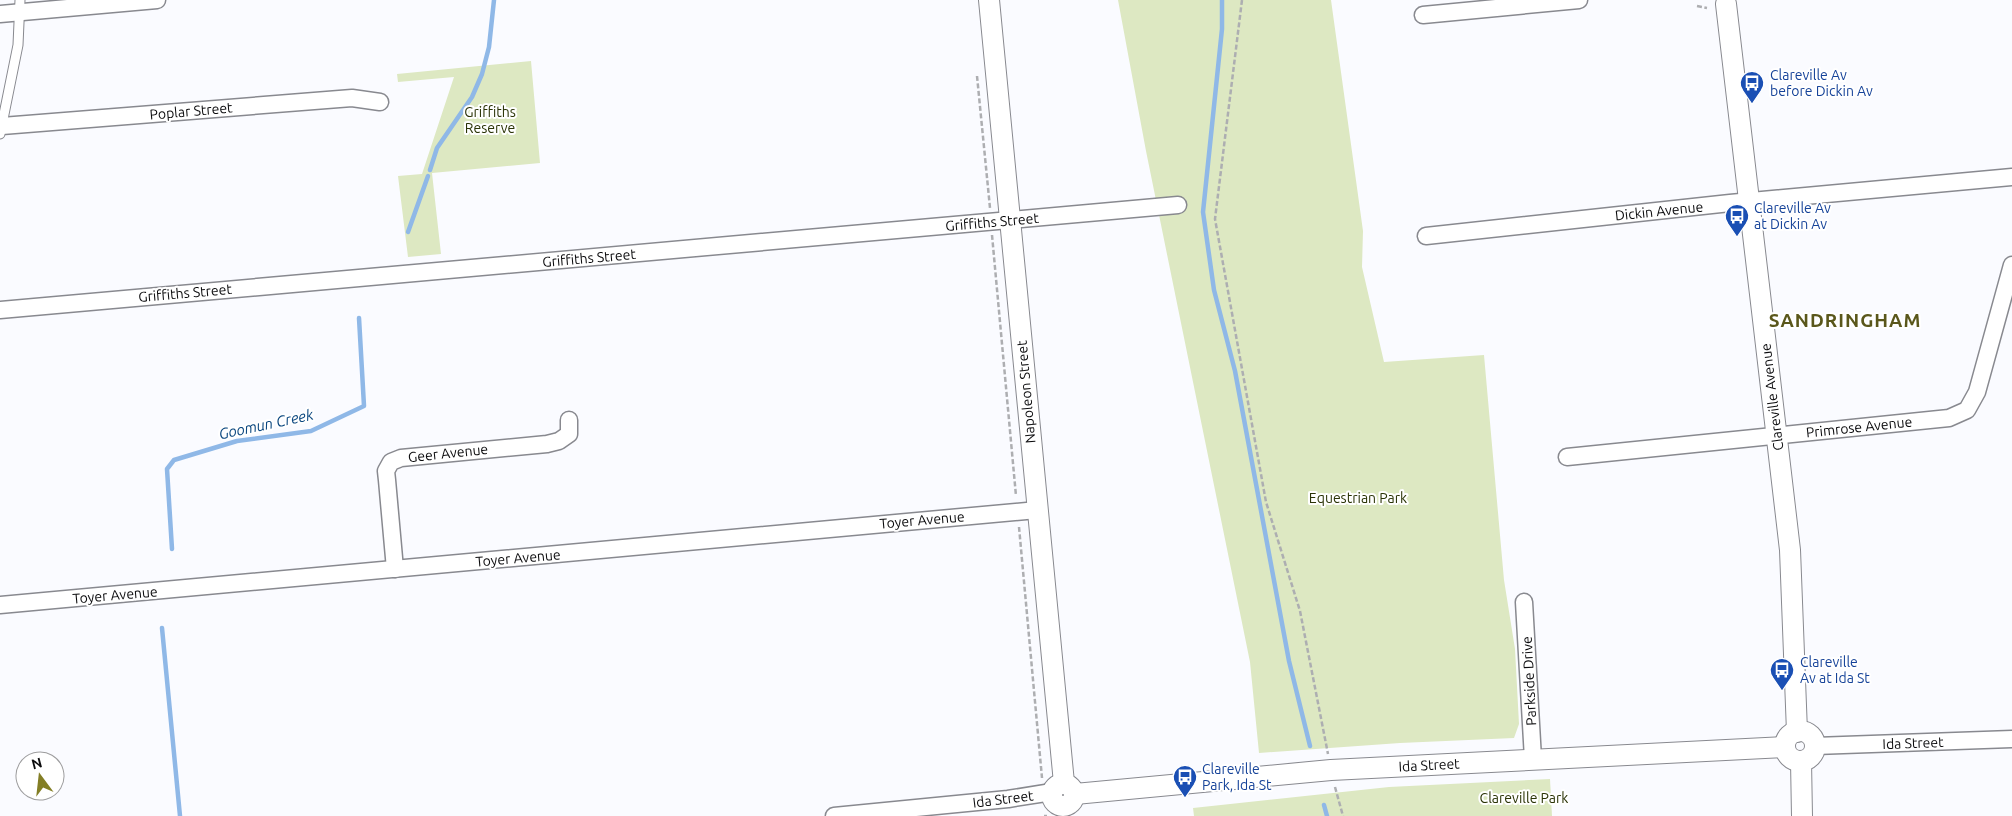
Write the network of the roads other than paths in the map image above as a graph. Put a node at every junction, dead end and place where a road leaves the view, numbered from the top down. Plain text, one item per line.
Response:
1 (157, 0) edge
2 (989, 0) edge
3 (1579, 0) edge
4 (1716, 3) edge
5 (20, 6) edge
6 (0, 14) edge
7 (1423, 15) dead end
8 (380, 102) dead end
9 (1, 130) edge
10 (2012, 177) edge
11 (1748, 201) junction
12 (1178, 205) dead end
13 (1000, 221) junction
14 (1426, 236) dead end
15 (2012, 265) edge
16 (0, 310) edge
17 (569, 420) dead end
18 (1776, 436) junction
19 (1567, 457) dead end
20 (1027, 511) junction
21 (395, 569) junction
22 (1524, 602) dead end
23 (0, 606) edge
24 (1791, 739) junction
25 (2012, 739) edge
26 (1815, 746) junction
27 (1533, 759) junction
28 (1800, 761) junction
29 (1060, 795) edge
30 (834, 816) edge
31 (1802, 816) edge

1 - 5 street
2 - 13 street, Napoleon Street
3 - 7 street
4 - 11 street, Clareville Avenue
5 - 6 street
5 - 9 lane
8 - 9 street, Poplar Street
10 - 11 street, Dickin Avenue
11 - 14 street, Dickin Avenue
11 - 18 street, Clareville Avenue
12 - 13 street, Griffiths Street
13 - 16 street, Griffiths Street
13 - 20 street, Napoleon Street
15 - 18 street, Primrose Avenue
17 - 21 street, Geer Avenue
18 - 19 street, Primrose Avenue
18 - 24 street, Clareville Avenue
20 - 21 street, Toyer Avenue
20 - 29 street, Napoleon Street
21 - 23 street, Toyer Avenue
22 - 27 street, Parkside Drive
24 - 26 street
24 - 27 street, Ida Street
24 - 28 street
25 - 26 street, Ida Street
26 - 28 street
27 - 29 street, Ida Street
28 - 31 street
29 - 30 street, Ida Street

